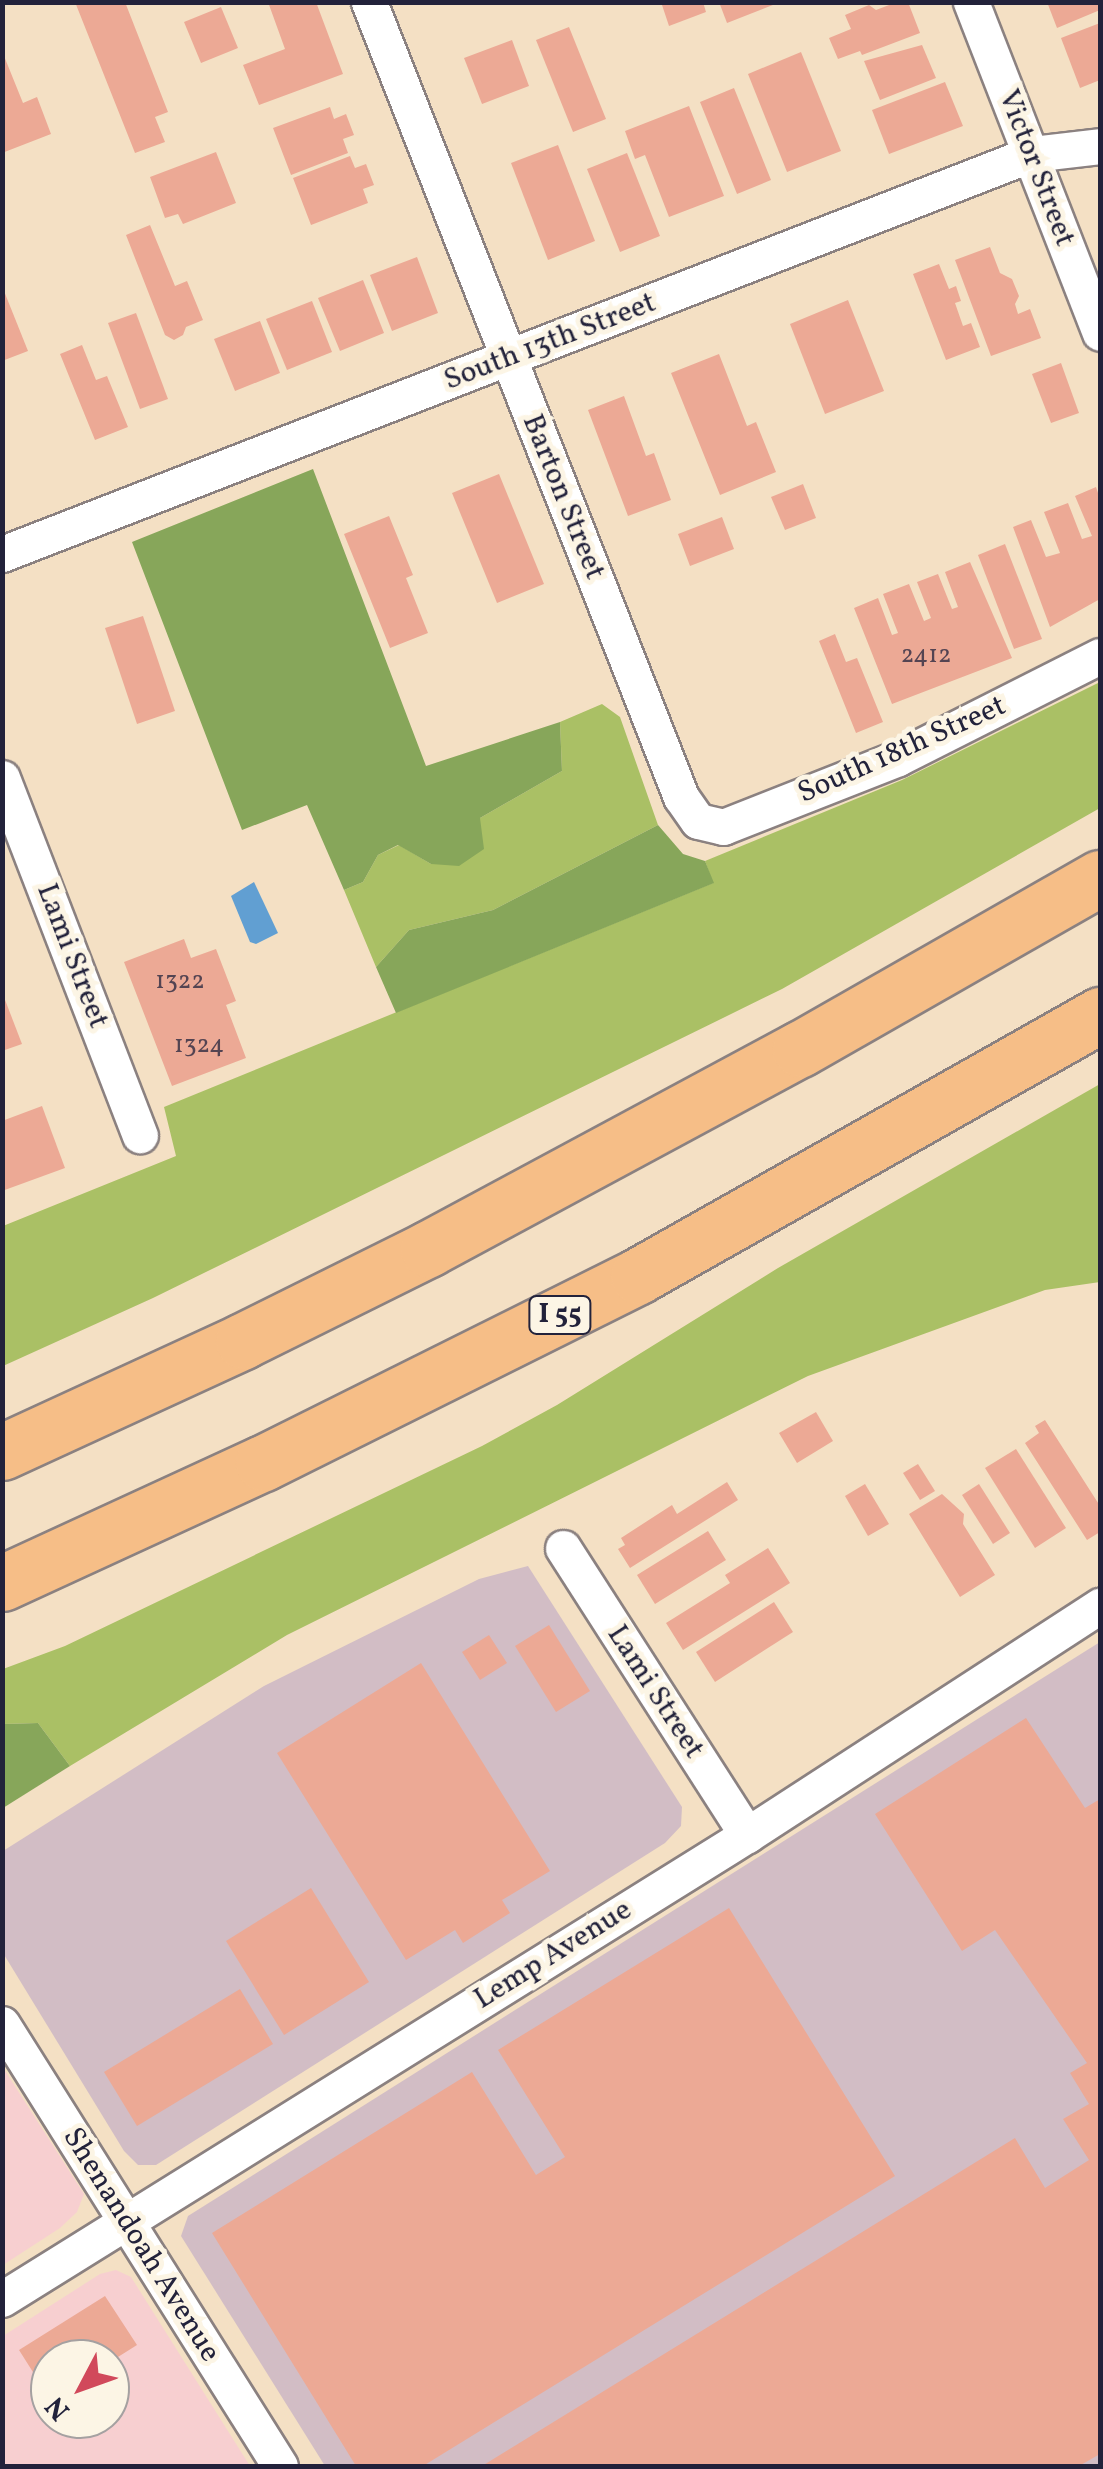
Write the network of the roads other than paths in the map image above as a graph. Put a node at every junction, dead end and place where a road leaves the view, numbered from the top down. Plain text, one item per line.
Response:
1 (369, 2) edge
2 (971, 2) edge
3 (1100, 146) edge
4 (1031, 154) junction
5 (1100, 333) edge
6 (508, 358) junction
7 (2, 554) edge
8 (1100, 656) edge
9 (2, 778) edge
10 (698, 820) joint
11 (1100, 878) edge
12 (1100, 1015) edge
13 (140, 1135) dead end
14 (2, 1452) edge
15 (563, 1548) dead end
16 (2, 1582) edge
17 (1100, 1606) edge
18 (747, 1835) junction
19 (2, 2024) edge
20 (126, 2220) junction
21 (2, 2299) edge
22 (280, 2466) edge

1 - 6 street, Barton Street
2 - 4 street, Victor Street
3 - 4 street, South 13th Street
4 - 5 street, Victor Street
4 - 6 street, South 13th Street
6 - 7 street, South 13th Street
6 - 10 street, Barton Street
8 - 10 street, South 18th Street
9 - 13 street, Lami Street
11 - 14 highway
12 - 16 highway, I 55
15 - 18 street, Lami Street
17 - 18 street, Lemp Avenue
18 - 20 street, Lemp Avenue
19 - 20 street, Shenandoah Avenue
20 - 21 street, Lemp Avenue
20 - 22 street, Shenandoah Avenue

